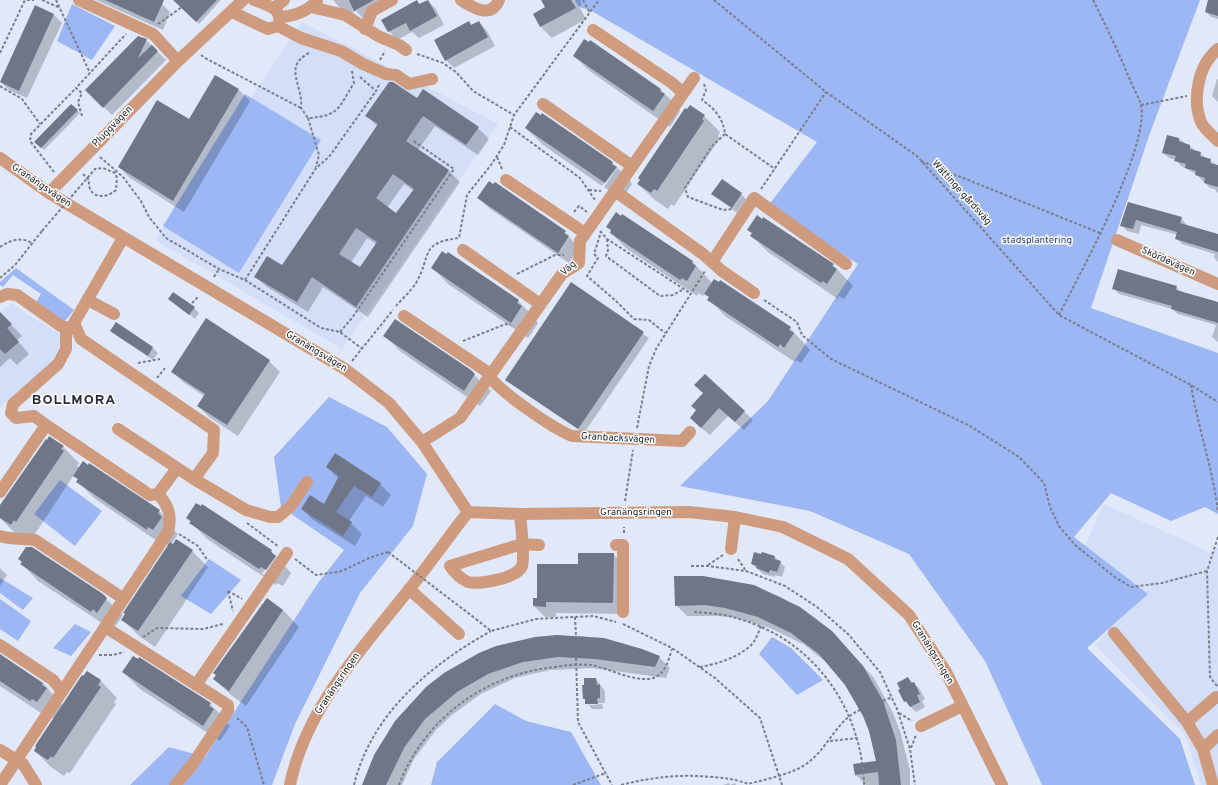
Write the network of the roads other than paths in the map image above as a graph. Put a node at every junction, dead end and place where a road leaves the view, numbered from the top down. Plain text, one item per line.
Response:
1 (79, 0) edge
2 (243, 0) edge
3 (254, 0) edge
4 (284, 0) edge
5 (392, 0) edge
6 (461, 0) edge
7 (499, 0) edge
8 (314, 3) edge
9 (232, 12) junction
10 (277, 17) junction
11 (365, 29) junction
12 (593, 30) dead end
13 (1218, 49) edge
14 (406, 50) road end
15 (178, 61) junction
16 (694, 78) road end
17 (432, 79) dead end
18 (683, 93) junction
19 (543, 104) dead end
20 (1218, 141) edge
21 (0, 158) edge
22 (632, 166) junction
23 (506, 180) dead end
24 (615, 191) junction
25 (48, 193) junction
26 (592, 226) junction
27 (123, 238) junction
28 (1118, 240) dead end
29 (463, 250) dead end
30 (712, 262) junction
31 (846, 264) dead end
32 (1218, 284) edge
33 (754, 293) road end
34 (0, 297) edge
35 (88, 300) junction
36 (540, 304) junction
37 (114, 314) dead end
38 (404, 316) dead end
39 (72, 329) junction
40 (488, 378) junction
41 (46, 425) junction
42 (118, 429) dead end
43 (690, 432) dead end
44 (422, 442) junction
45 (178, 468) junction
46 (194, 479) junction
47 (307, 482) dead end
48 (0, 492) edge
49 (158, 494) junction
50 (468, 512) junction
51 (520, 514) junction
52 (735, 517) junction
53 (0, 536) edge
54 (522, 544) junction
55 (539, 545) dead end
56 (616, 545) dead end
57 (731, 549) dead end
58 (287, 553) road end
59 (410, 589) junction
60 (124, 599) junction
61 (623, 612) dead end
62 (105, 627) junction
63 (1114, 633) dead end
64 (459, 634) dead end
65 (0, 645) edge
66 (196, 685) junction
67 (62, 690) junction
68 (1217, 697) edge
69 (962, 706) junction
70 (1188, 722) junction
71 (921, 726) dead end
72 (1218, 735) edge
73 (1203, 749) junction
74 (1, 750) edge
75 (16, 760) junction
76 (0, 785) edge
77 (36, 785) edge
78 (175, 785) edge
79 (290, 785) edge
80 (1002, 785) edge
81 (1213, 785) edge

1 - 15 street
2 - 9 street, Pluggvägen
3 - 10 street
4 - 10 street
5 - 11 street
6 - 7 street
8 - 10 street
8 - 11 street
9 - 10 street
9 - 15 street, Pluggvägen
10 - 17 street
11 - 14 street
12 - 18 street
13 - 20 street
15 - 25 street, Pluggvägen
16 - 18 street, Väg
18 - 22 street, Väg
19 - 22 street
21 - 25 street, Granängsvägen
22 - 24 street, Väg
23 - 26 street
24 - 26 street, Väg
24 - 30 street
25 - 27 street, Granängsvägen
26 - 36 street, Väg
27 - 35 street
27 - 44 street, Granängsvägen
28 - 32 street, Skördevägen
29 - 36 street
30 - 31 street
30 - 33 street
34 - 39 street
35 - 37 street
35 - 39 street
36 - 40 street, Väg
38 - 40 street, Granbacksvägen
39 - 41 street
39 - 46 street
40 - 43 street, Granbacksvägen
40 - 44 street, Väg
41 - 48 street
41 - 49 street
42 - 45 street
44 - 50 street, Granängsvägen
45 - 46 street
45 - 49 street
46 - 47 street
49 - 60 street
50 - 51 street, Granängsringen
50 - 59 street, Granängsringen
51 - 52 street, Granängsringen
51 - 54 street
52 - 57 street
52 - 69 street, Granängsringen
53 - 60 street
54 - 54 street
54 - 55 street
56 - 61 street
58 - 66 street
59 - 64 street
59 - 79 street, Granängsringen
60 - 62 street
62 - 66 street
62 - 67 street
63 - 70 street
65 - 67 street
66 - 78 street
67 - 75 street
68 - 70 street
69 - 71 street
69 - 80 street, Granängsringen
70 - 73 street
72 - 73 street
73 - 81 street
74 - 75 street
75 - 76 street
75 - 77 street

